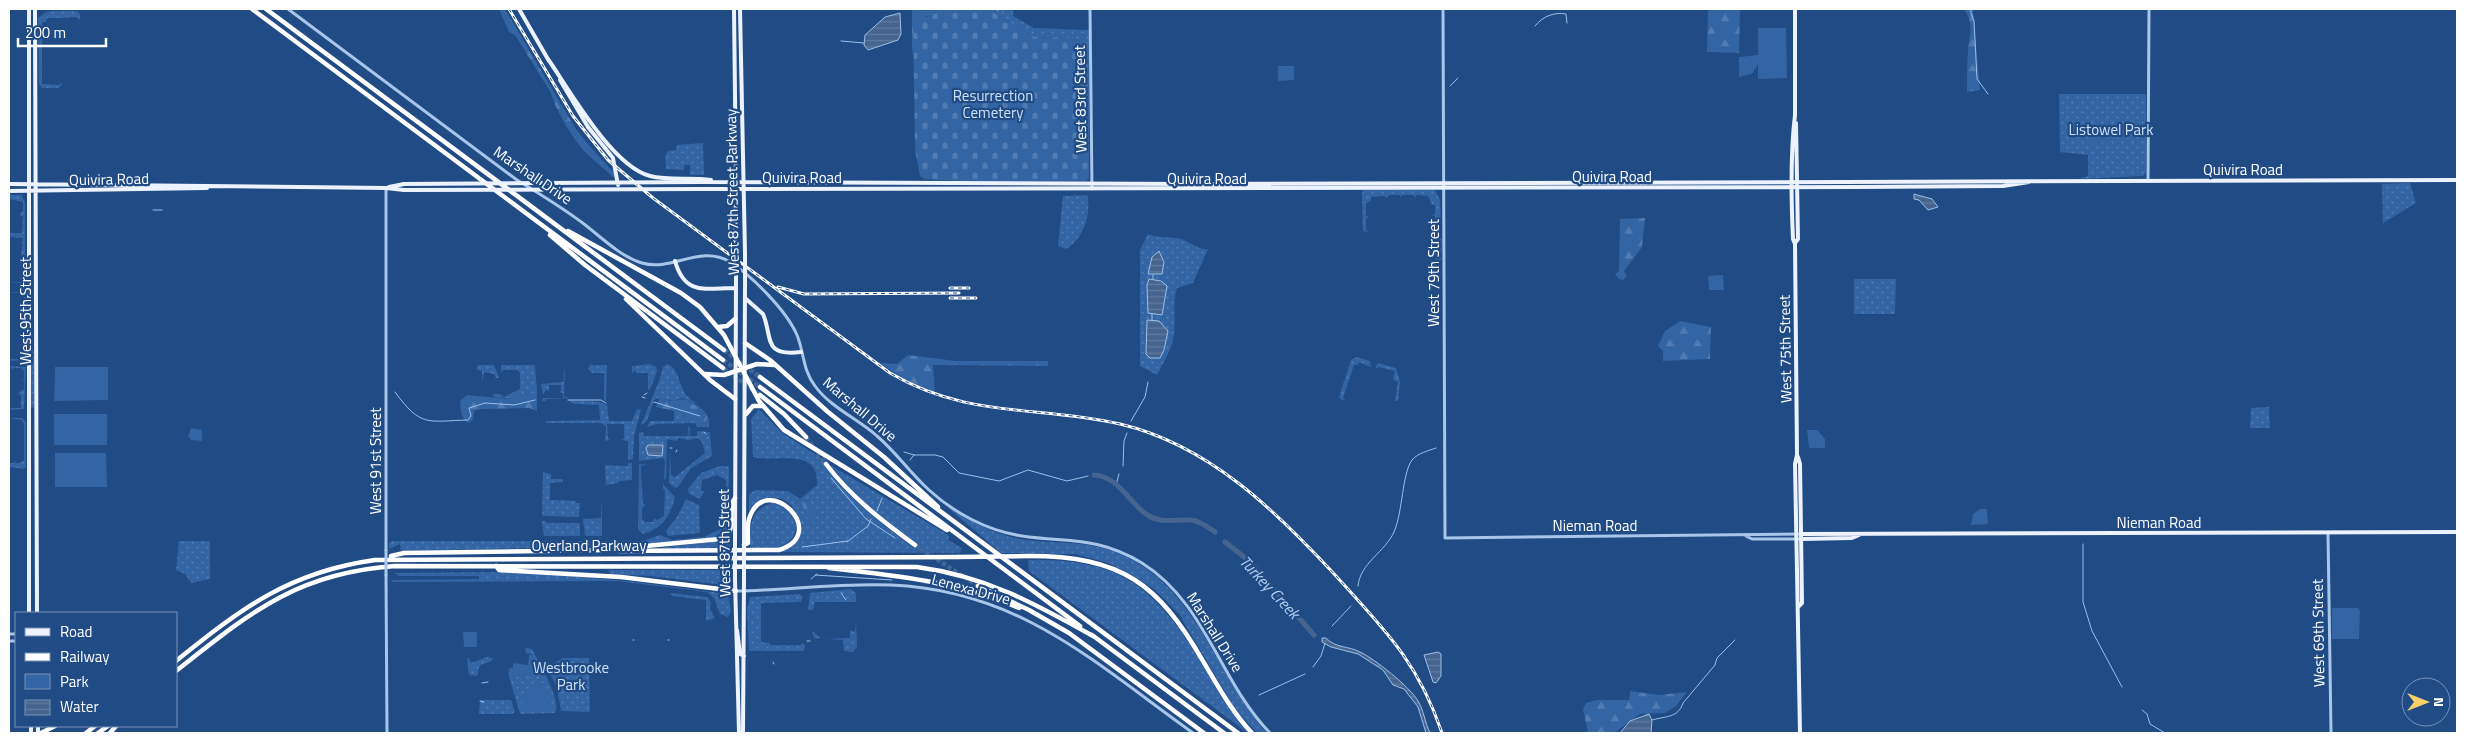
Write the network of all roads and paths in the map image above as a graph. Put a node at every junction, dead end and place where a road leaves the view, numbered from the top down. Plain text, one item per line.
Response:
1 (29, 9) edge
2 (36, 9) edge
3 (252, 9) edge
4 (266, 9) edge
5 (288, 9) edge
6 (519, 9) edge
7 (734, 9) edge
8 (740, 9) edge
9 (1090, 9) edge
10 (1443, 9) edge
11 (1795, 9) edge
12 (2149, 9) edge
13 (548, 59) junction
14 (28, 86) junction
15 (36, 92) junction
16 (29, 98) junction
17 (584, 110) junction
18 (579, 114) junction
19 (1795, 115) junction
20 (2457, 180) edge
21 (724, 181) junction
22 (736, 181) junction
23 (1791, 181) junction
24 (1797, 181) junction
25 (1846, 181) junction
26 (1966, 181) junction
27 (2148, 181) junction
28 (744, 182) junction
29 (798, 182) junction
30 (1092, 182) junction
31 (1443, 182) junction
32 (2029, 182) junction
33 (76, 183) junction
34 (113, 183) junction
35 (9, 184) edge
36 (28, 184) junction
37 (36, 184) junction
38 (617, 184) junction
39 (1189, 184) junction
40 (973, 186) junction
41 (1966, 186) junction
42 (154, 187) junction
43 (1791, 187) junction
44 (1797, 187) junction
45 (1846, 187) junction
46 (386, 188) junction
47 (1444, 188) junction
48 (623, 189) junction
49 (736, 189) junction
50 (744, 189) junction
51 (787, 189) junction
52 (1092, 189) junction
53 (1162, 189) junction
54 (76, 190) junction
55 (115, 190) junction
56 (9, 191) edge
57 (28, 191) junction
58 (36, 191) junction
59 (520, 208) junction
60 (552, 222) junction
61 (1795, 244) junction
62 (675, 261) junction
63 (607, 281) junction
64 (735, 288) junction
65 (745, 298) junction
66 (758, 308) junction
67 (745, 312) junction
68 (735, 319) junction
69 (718, 327) junction
70 (745, 343) junction
71 (724, 350) tunnel mouth
72 (801, 352) junction
73 (735, 353) junction
74 (723, 360) tunnel mouth
75 (774, 365) junction
76 (724, 368) tunnel mouth
77 (744, 368) junction
78 (734, 371) junction
79 (705, 374) junction
80 (746, 374) junction
81 (760, 377) tunnel mouth
82 (760, 388) tunnel mouth
83 (760, 395) tunnel mouth
84 (735, 400) junction
85 (762, 406) junction
86 (746, 414) junction
87 (806, 437) tunnel mouth
88 (826, 464) tunnel mouth
89 (735, 498) junction
90 (955, 522) junction
91 (2457, 532) edge
92 (2328, 533) junction
93 (1799, 536) junction
94 (1445, 538) joint
95 (964, 539) junction
96 (744, 545) junction
97 (915, 545) tunnel mouth
98 (602, 550) junction
99 (376, 560) junction
100 (496, 566) junction
101 (808, 566) junction
102 (978, 586) tunnel mouth
103 (736, 591) junction
104 (744, 591) junction
105 (29, 612) edge
106 (37, 612) edge
107 (1059, 627) junction
108 (736, 628) junction
109 (1093, 636) junction
110 (744, 656) junction
111 (178, 659) edge
112 (178, 669) edge
113 (53, 727) edge
114 (743, 731) edge
115 (42, 733) edge
116 (387, 733) edge
117 (739, 733) edge
118 (1193, 733) edge
119 (1204, 733) edge
120 (1224, 733) edge
121 (1238, 733) edge
122 (1252, 733) edge
123 (1270, 733) edge
124 (1800, 733) edge
125 (2330, 733) edge

1 - 14 main road, West 95th Street
2 - 15 main road, West 95th Street
3 - 59 highway
4 - 60 highway
5 - 62 street, Marshall Drive
6 - 13 main road
7 - 22 main road, West 87th Street Parkway
8 - 28 main road, West 87th Street Parkway
9 - 30 street, West 83rd Street
10 - 31 street, West 79th Street
11 - 19 main road, West 75th Street
12 - 27 street
13 - 17 main road
13 - 18 main road
14 - 15 main road
14 - 16 main road, West 95th Street
15 - 16 main road
15 - 37 main road, West 95th Street
16 - 36 main road, West 95th Street
17 - 18 main road
17 - 21 main road
18 - 38 main road, bridge
19 - 23 main road, West 75th Street
19 - 24 main road, West 75th Street
20 - 27 main road, Quivira Road
21 - 22 main road, Quivira Road
21 - 38 main road, Quivira Road, bridge
22 - 28 main road, Quivira Road
22 - 49 main road, West 87th Street Parkway
23 - 24 main road, Quivira Road
23 - 31 main road, Quivira Road
23 - 43 main road, West 75th Street
24 - 25 main road, Quivira Road
24 - 44 main road, West 75th Street
25 - 26 main road, Quivira Road
25 - 45 main road
26 - 32 main road, Quivira Road
26 - 41 main road
27 - 32 main road, Quivira Road
28 - 29 main road, Quivira Road
28 - 50 main road, West 87th Street Parkway
29 - 40 main road, Quivira Road
29 - 51 main road
30 - 39 main road, Quivira Road
30 - 40 main road, Quivira Road
30 - 52 street, West 83rd Street
31 - 39 main road, Quivira Road
31 - 47 street, West 79th Street
32 - 41 main road, Quivira Road
33 - 34 main road, Quivira Road
33 - 37 main road, Quivira Road
33 - 54 main road
34 - 42 main road, Quivira Road
34 - 55 main road
35 - 36 main road, Quivira Road
36 - 37 main road, Quivira Road
36 - 57 main road, West 95th Street
37 - 58 main road, West 95th Street
38 - 46 main road, Quivira Road, bridge
38 - 48 main road, bridge
39 - 53 main road
40 - 51 main road, Quivira Road
40 - 52 main road, Quivira Road
41 - 45 main road, Quivira Road
42 - 46 main road, Quivira Road
42 - 55 main road, Quivira Road
43 - 44 main road, Quivira Road
43 - 47 main road, Quivira Road
43 - 61 main road, West 75th Street
44 - 45 main road, Quivira Road
44 - 61 main road, West 75th Street
46 - 48 main road, Quivira Road, bridge
46 - 116 street, West 91st Street, bridge
47 - 53 main road, Quivira Road
47 - 94 street, West 79th Street
48 - 49 main road, Quivira Road, bridge
49 - 50 main road, Quivira Road
49 - 64 main road, West 87th Street Parkway, bridge
50 - 51 main road, Quivira Road
50 - 65 main road, West 87th Street Parkway, bridge
52 - 53 main road, Quivira Road
54 - 55 main road, Quivira Road
54 - 58 main road, Quivira Road
56 - 57 main road, Quivira Road
57 - 58 main road, Quivira Road
57 - 105 main road, West 95th Street
58 - 106 main road, West 95th Street
59 - 63 highway
59 - 74 highway
60 - 69 highway
60 - 71 highway
61 - 93 main road, West 75th Street
62 - 64 main road
62 - 72 street, Marshall Drive
63 - 76 highway
63 - 79 highway
64 - 68 main road, West 87th Street Parkway
65 - 66 main road
65 - 67 main road, West 87th Street Parkway
66 - 67 main road
66 - 72 main road
67 - 70 main road, West 87th Street Parkway
68 - 69 highway
68 - 73 main road, West 87th Street Parkway
69 - 73 highway
70 - 75 highway
70 - 77 main road, West 87th Street Parkway
72 - 123 street, Marshall Drive
73 - 77 highway
73 - 78 main road, West 87th Street
75 - 77 highway
75 - 90 highway
77 - 78 highway
77 - 80 highway
78 - 79 highway
78 - 84 main road, West 87th Street
79 - 84 highway
80 - 85 highway
80 - 86 main road, West 87th Street
81 - 90 highway
82 - 95 highway
83 - 87 highway
84 - 89 main road, West 87th Street
85 - 86 highway
85 - 95 highway
86 - 96 main road, West 87th Street
88 - 97 highway
89 - 98 highway
89 - 103 main road, West 87th Street, bridge
90 - 121 highway
91 - 92 main road, Nieman Road
92 - 93 main road, Nieman Road
92 - 125 street, West 69th Street
93 - 94 street, Nieman Road
93 - 124 main road, West 75th Street
95 - 109 highway
96 - 98 highway
96 - 104 main road, West 87th Street, bridge
98 - 99 highway
99 - 111 highway, Overland Parkway
99 - 122 highway, Overland Parkway, bridge
100 - 101 highway, Overland Parkway
100 - 103 highway
100 - 112 highway, Overland Parkway
101 - 107 highway
101 - 109 highway
102 - 107 highway
103 - 104 street, Lenexa Drive
103 - 108 main road, West 87th Street
104 - 110 main road, West 87th Street
104 - 118 street, Lenexa Drive
107 - 119 highway
108 - 110 main road
108 - 117 main road, West 87th Street
109 - 120 highway
110 - 114 main road, West 87th Street
113 - 115 highway

